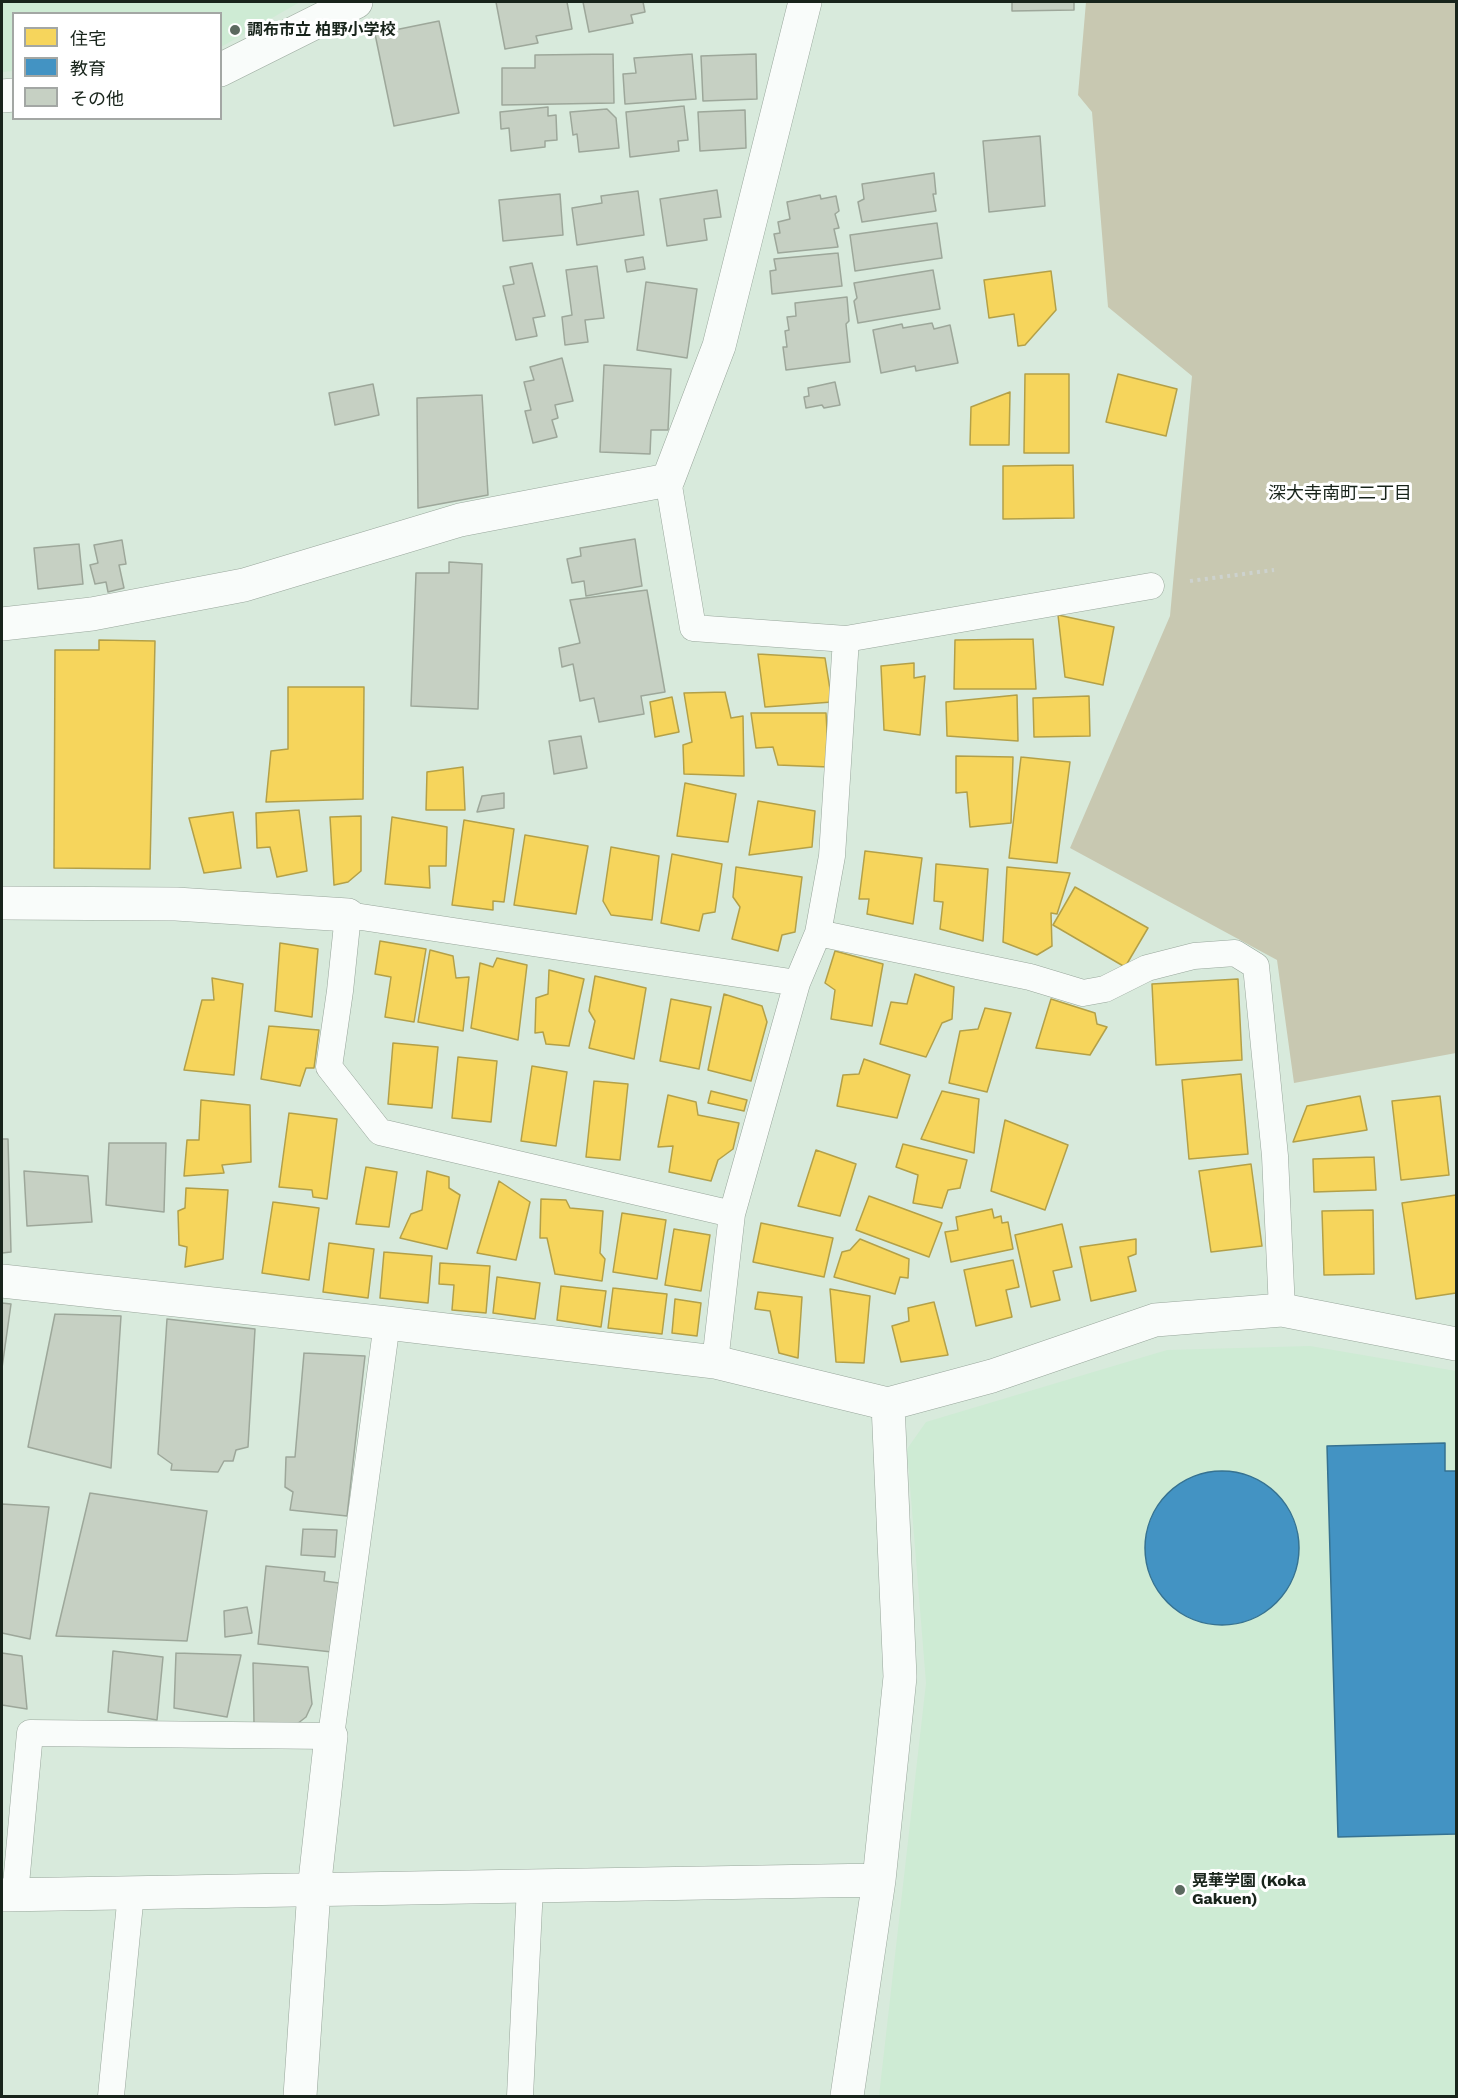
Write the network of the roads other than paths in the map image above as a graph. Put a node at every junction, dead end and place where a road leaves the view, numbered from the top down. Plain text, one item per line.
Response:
1 (356, 2) edge
2 (806, 2) edge
3 (222, 69) edge
4 (668, 480) junction
5 (1151, 586) road end
6 (2, 624) edge
7 (846, 639) junction
8 (2, 903) edge
9 (348, 915) junction
10 (818, 933) junction
11 (797, 983) junction
12 (732, 1214) junction
13 (2, 1281) edge
14 (1282, 1310) junction
15 (387, 1323) junction
16 (1456, 1344) edge
17 (715, 1362) junction
18 (888, 1404) junction
19 (331, 1736) junction
20 (879, 1880) junction
21 (530, 1886) junction
22 (314, 1890) junction
23 (131, 1893) junction
24 (8, 1895) edge
25 (111, 2097) edge
26 (300, 2097) edge
27 (519, 2097) edge
28 (847, 2097) edge

1 - 3 street
2 - 4 street
4 - 6 street
4 - 7 lane
5 - 7 lane
7 - 10 lane
8 - 9 street
9 - 11 lane
9 - 12 lane
10 - 11 lane
10 - 14 lane
11 - 12 lane
12 - 17 lane
13 - 15 street
14 - 16 street
14 - 18 street
15 - 17 street
15 - 19 lane
17 - 18 street
18 - 20 street
19 - 22 street
19 - 24 lane
20 - 21 street
20 - 28 street
21 - 22 street
21 - 27 lane
22 - 23 street
22 - 26 street
23 - 24 street
23 - 25 lane

